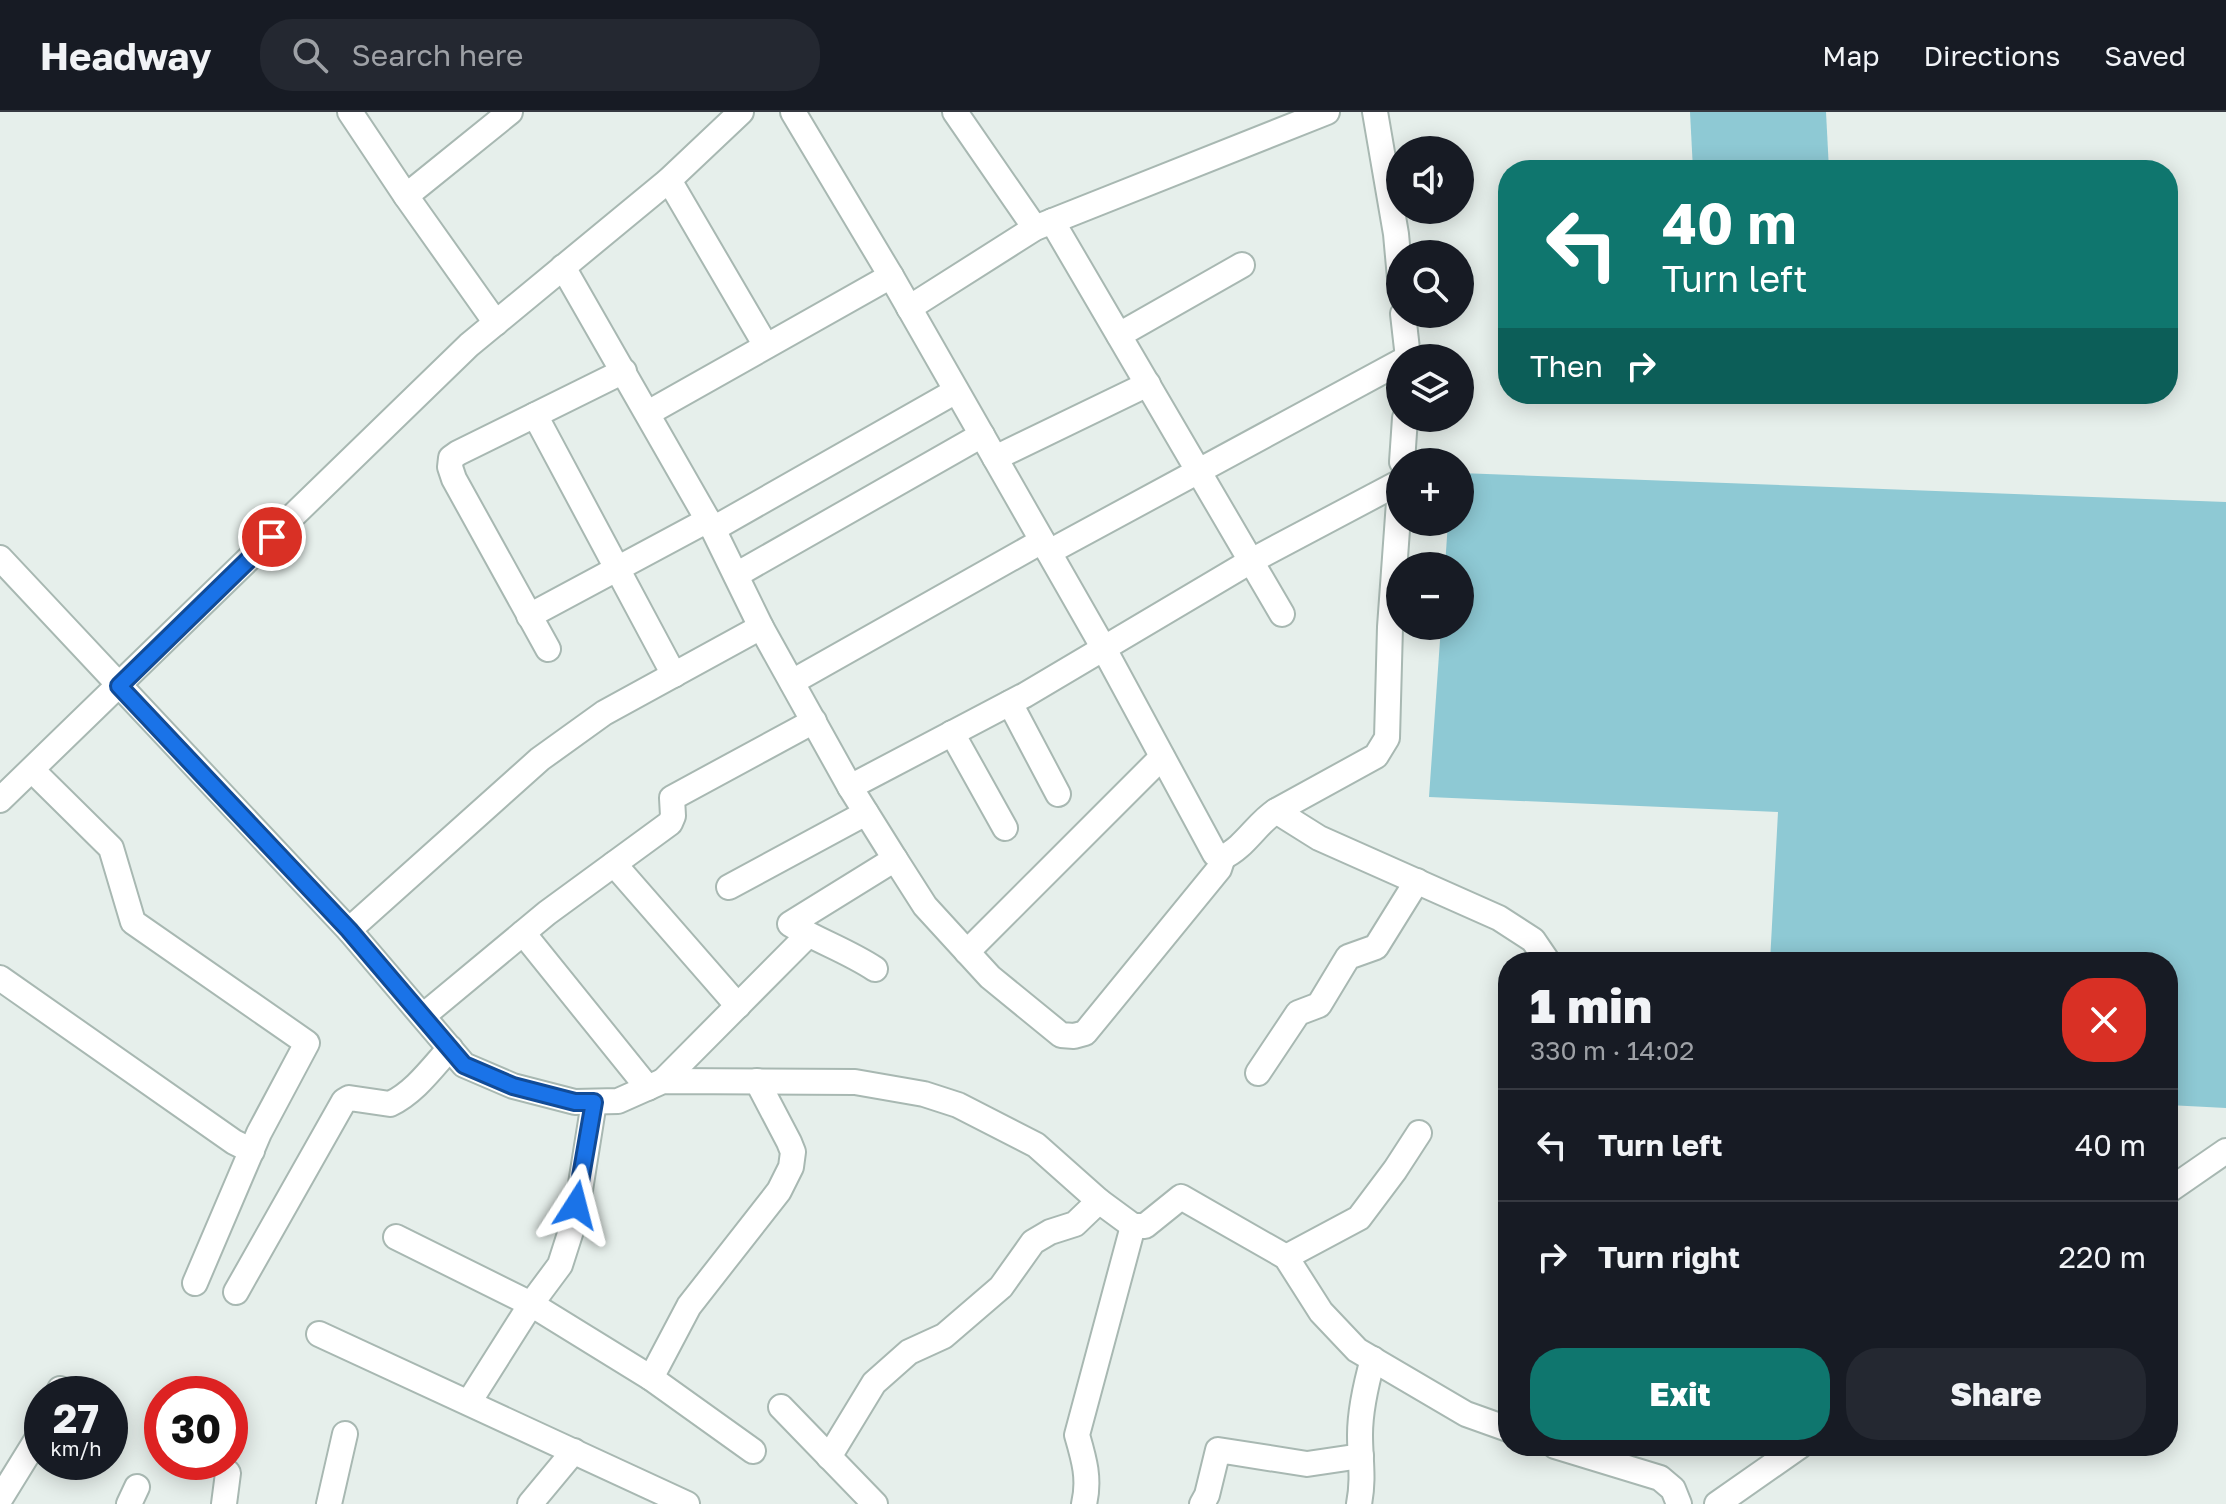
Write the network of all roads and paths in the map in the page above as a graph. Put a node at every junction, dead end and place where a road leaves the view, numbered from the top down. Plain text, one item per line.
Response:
1 (350, 112) edge
2 (510, 112) edge
3 (741, 112) edge
4 (793, 112) edge
5 (955, 112) edge
6 (1327, 112) edge
7 (1375, 112) edge
8 (669, 180) junction
9 (406, 196) junction
10 (1044, 224) junction
11 (1397, 240) edge
12 (1242, 265) dead end
13 (563, 267) junction
14 (891, 276) junction
15 (909, 308) junction
16 (496, 323) junction
17 (1119, 335) junction
18 (766, 346) junction
19 (1386, 369) edge
20 (624, 371) junction
21 (1148, 384) junction
22 (956, 391) junction
23 (648, 413) junction
24 (535, 415) junction
25 (982, 435) junction
26 (995, 458) junction
27 (1198, 469) junction
28 (1386, 492) edge
29 (711, 524) junction
30 (1396, 536) edge
31 (1046, 546) junction
32 (0, 558) edge
33 (1251, 561) junction
34 (617, 568) junction
35 (736, 575) junction
36 (1282, 614) dead end
37 (529, 616) junction
38 (761, 627) junction
39 (1103, 647) junction
40 (548, 649) dead end
41 (674, 675) junction
42 (792, 682) junction
43 (119, 686) junction
44 (1010, 703) junction
45 (814, 721) junction
46 (952, 733) junction
47 (1162, 757) junction
48 (32, 770) junction
49 (850, 787) junction
50 (1058, 794) dead end
51 (0, 800) edge
52 (1276, 811) junction
53 (866, 813) junction
54 (1005, 828) dead end
55 (1223, 857) junction
56 (895, 859) junction
57 (614, 864) junction
58 (1417, 881) junction
59 (729, 887) dead end
60 (349, 930) junction
61 (523, 933) junction
62 (808, 935) junction
63 (967, 952) junction
64 (1541, 952) edge
65 (875, 969) dead end
66 (0, 978) edge
67 (738, 1006) junction
68 (423, 1016) junction
69 (450, 1048) junction
70 (1258, 1073) dead end
71 (757, 1081) junction
72 (655, 1085) junction
73 (594, 1102) junction
74 (1419, 1133) dead end
75 (252, 1151) junction
76 (2226, 1151) edge
77 (2178, 1184) edge
78 (1099, 1201) junction
79 (1133, 1226) junction
80 (396, 1237) dead end
81 (1286, 1257) junction
82 (195, 1283) dead end
83 (236, 1292) dead end
84 (531, 1304) junction
85 (319, 1334) dead end
86 (1373, 1359) junction
87 (651, 1378) junction
88 (469, 1402) junction
89 (781, 1407) dead end
90 (1498, 1425) edge
91 (345, 1434) dead end
92 (574, 1451) junction
93 (753, 1451) dead end
94 (1361, 1456) junction
95 (1609, 1456) edge
96 (1786, 1456) edge
97 (829, 1457) junction
98 (24, 1460) edge
99 (227, 1480) edge
100 (0, 1499) edge
101 (224, 1504) edge
102 (329, 1504) edge
103 (530, 1504) edge
104 (687, 1504) edge
105 (875, 1504) edge
106 (1084, 1504) edge
107 (1202, 1504) edge
108 (1359, 1504) edge
109 (1679, 1504) edge
110 (1717, 1504) edge

1 - 9 street
2 - 9 street
3 - 8 street
4 - 14 street
5 - 10 street
6 - 10 street
7 - 11 street
8 - 13 street
8 - 18 street
9 - 16 street
10 - 15 street
10 - 17 street
12 - 17 street
13 - 16 street
13 - 20 street
14 - 15 street
14 - 18 street
15 - 22 street
16 - 43 street
17 - 21 street
18 - 23 street
19 - 27 street
20 - 23 street
20 - 24 street
21 - 26 street
21 - 27 street
22 - 25 street
22 - 29 street
23 - 29 street
24 - 34 street
24 - 37 street
25 - 26 street
25 - 35 street
26 - 31 street
27 - 31 street
27 - 33 street
28 - 33 street
29 - 34 street
29 - 35 street
30 - 52 street
31 - 39 street
31 - 42 street
32 - 43 street
33 - 36 street
33 - 39 street
34 - 37 street
34 - 41 street
35 - 38 street
37 - 40 street
38 - 41 street
38 - 42 street
39 - 44 street
39 - 47 street
41 - 60 street
42 - 45 street
43 - 48 street
43 - 60 street
44 - 46 street
44 - 50 street
45 - 49 street
45 - 57 street
46 - 49 street
46 - 54 street
47 - 55 street
47 - 63 street
48 - 51 street
48 - 75 street
49 - 53 street
52 - 55 street
52 - 58 street
53 - 56 street
53 - 59 street
55 - 63 street
56 - 62 street
56 - 63 street
57 - 61 street
57 - 67 street
58 - 64 street
58 - 70 street
60 - 68 street
61 - 68 street
61 - 72 street
62 - 65 street
62 - 67 street
66 - 75 street
67 - 72 street
68 - 69 street
69 - 73 street
69 - 83 street
71 - 72 street
71 - 78 street
71 - 87 street
72 - 73 street
73 - 84 street
74 - 81 street
75 - 82 street
76 - 77 street
78 - 79 street
78 - 97 street
79 - 81 street
79 - 106 street
80 - 84 street
81 - 86 street
84 - 87 street
84 - 88 street
85 - 88 street
86 - 90 street
86 - 94 street
87 - 93 street
88 - 92 street
89 - 97 street
91 - 102 street
92 - 103 street
92 - 104 street
94 - 107 street
94 - 108 street
95 - 109 street
96 - 110 street
97 - 105 street
98 - 100 street
99 - 101 street

